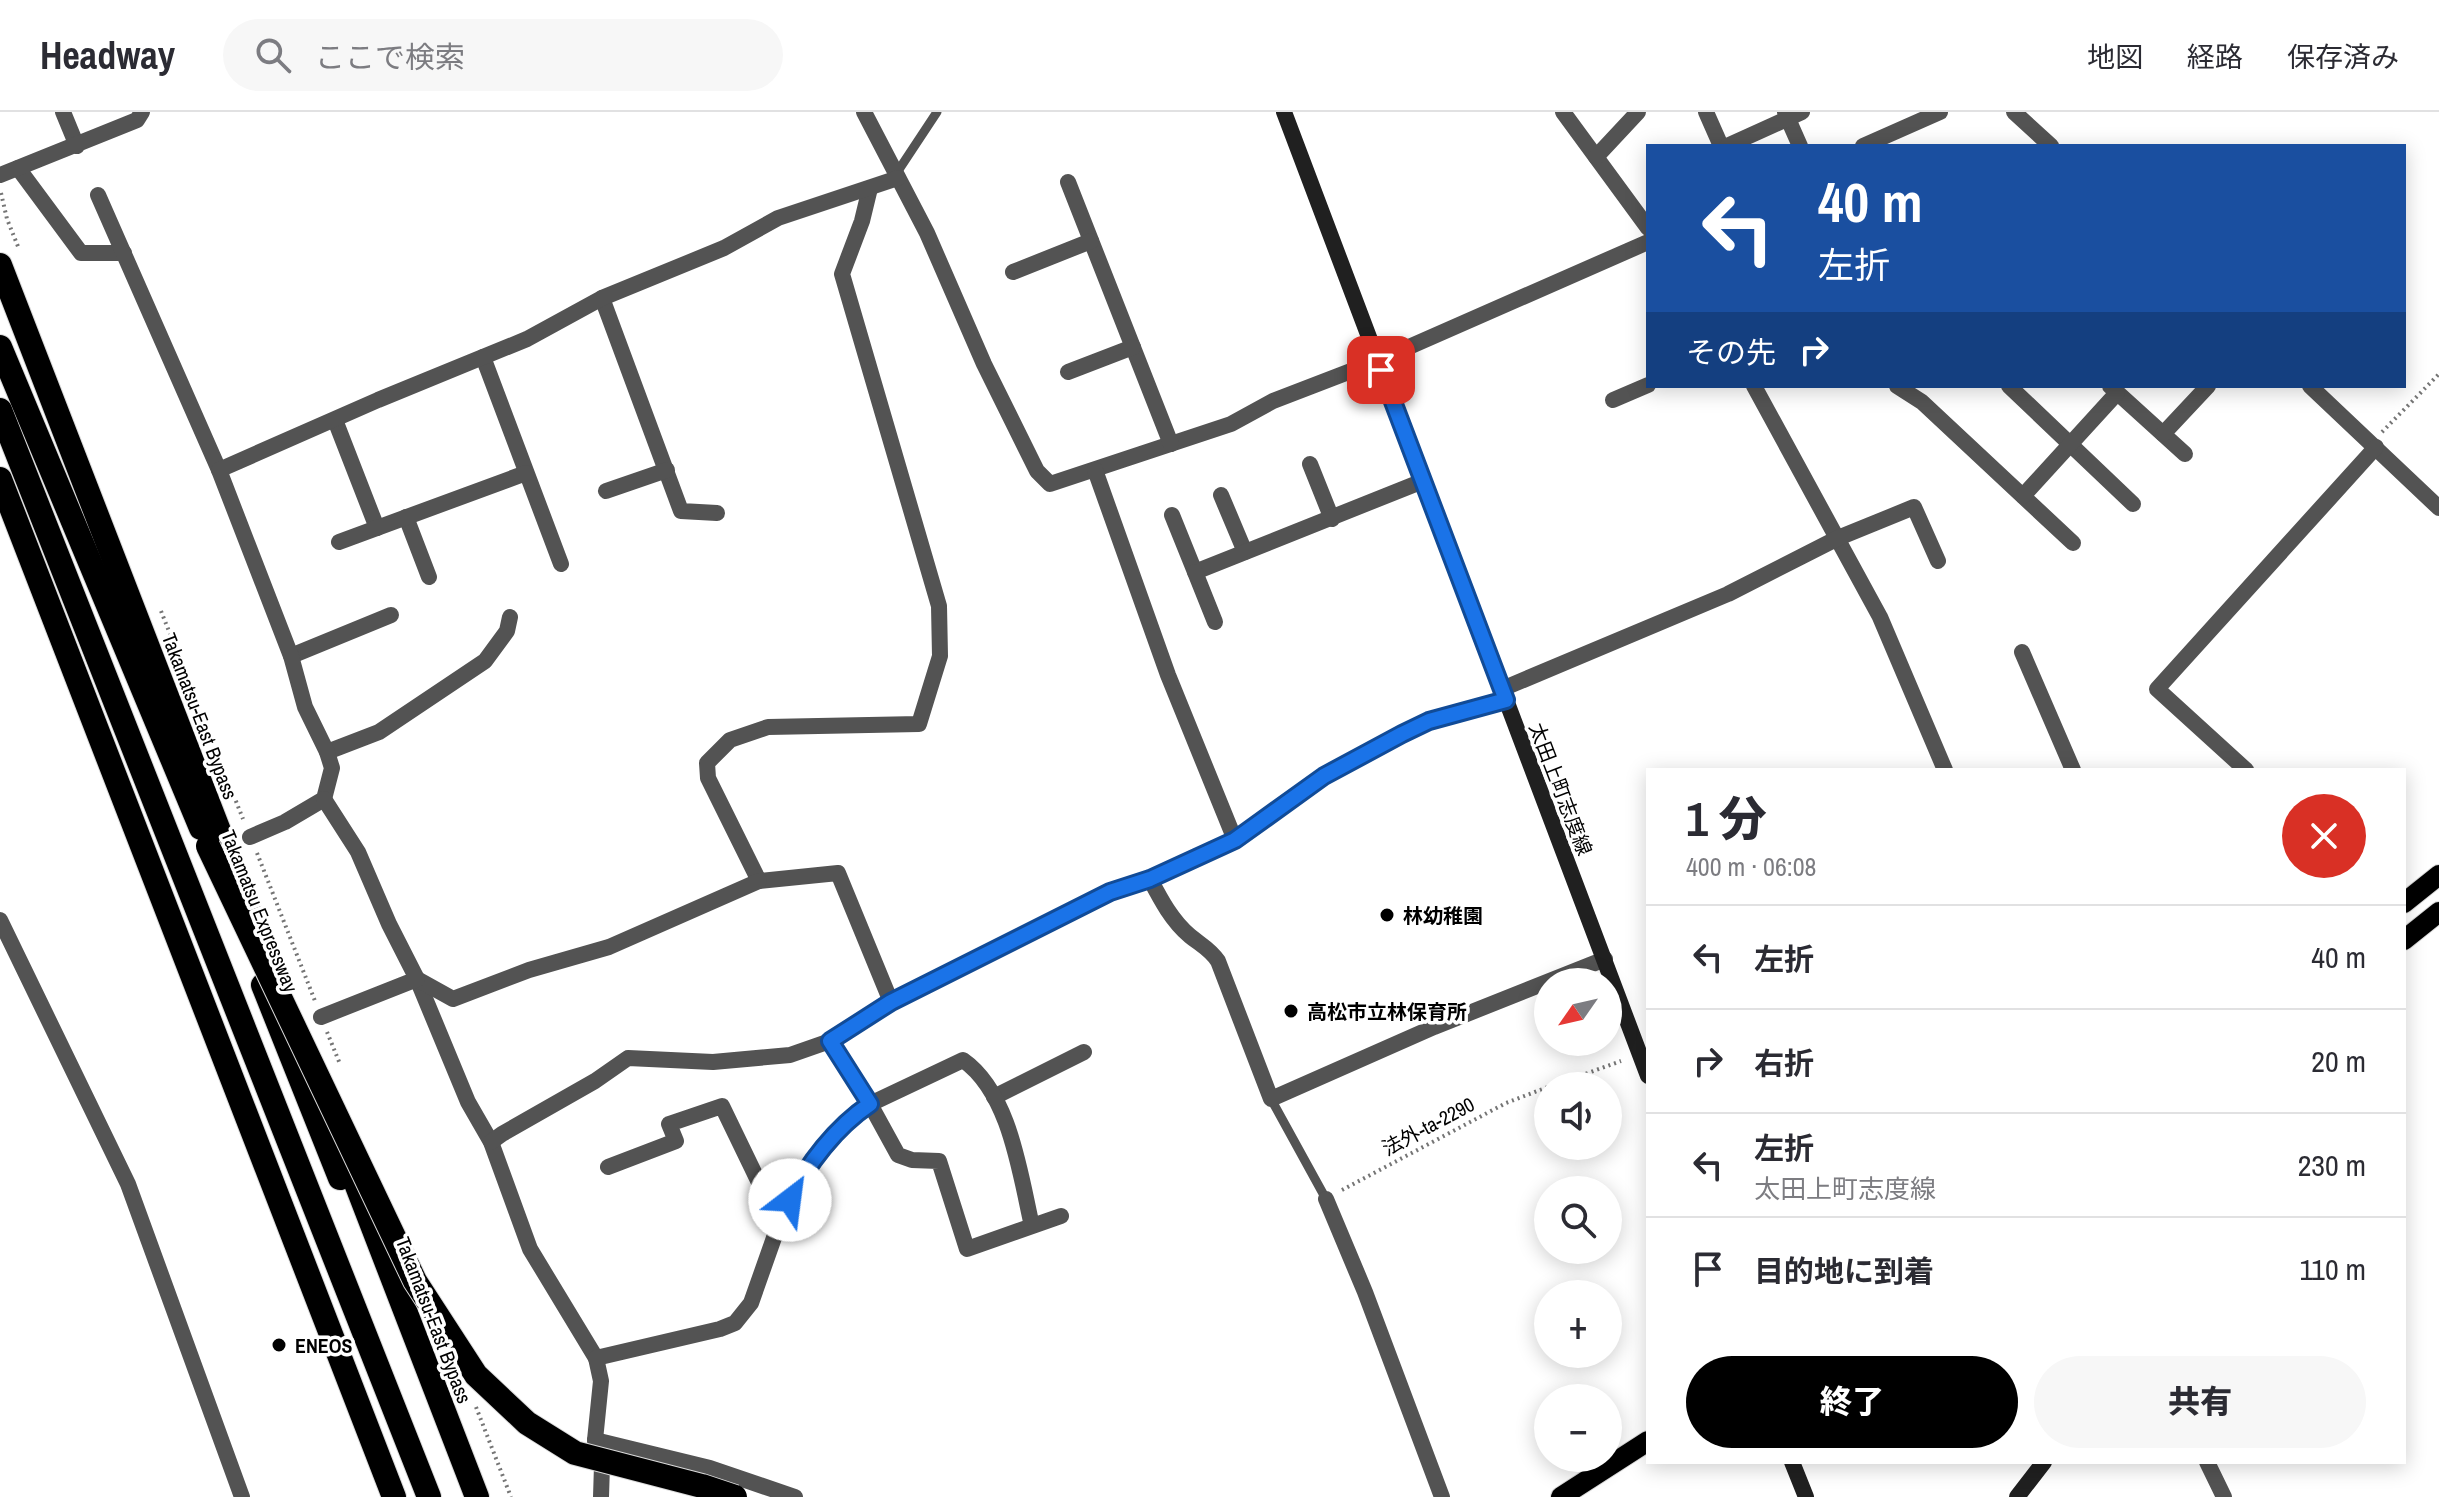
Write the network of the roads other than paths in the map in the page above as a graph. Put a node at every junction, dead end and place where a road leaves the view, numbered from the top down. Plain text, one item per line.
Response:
1 (63, 112) edge
2 (142, 112) edge
3 (864, 112) edge
4 (937, 112) edge
5 (1563, 112) edge
6 (1638, 112) edge
7 (1706, 112) edge
8 (1940, 112) edge
9 (2014, 112) edge
10 (1284, 113) edge
11 (1792, 114) edge
12 (1720, 144) edge
13 (1731, 144) edge
14 (1800, 144) edge
15 (1868, 144) edge
16 (2049, 144) edge
17 (77, 146) junction
18 (1596, 157) junction
19 (18, 168) junction
20 (0, 175) edge
21 (897, 176) junction
22 (1068, 182) dead end
23 (870, 188) junction
24 (98, 195) dead end
25 (1646, 225) edge
26 (1091, 241) junction
27 (1646, 243) edge
28 (124, 253) junction
29 (0, 265) edge
30 (1013, 272) dead end
31 (602, 298) junction
32 (0, 347) edge
33 (1133, 347) junction
34 (483, 357) junction
35 (1377, 361) junction
36 (1068, 372) dead end
37 (1646, 386) edge
38 (1755, 388) edge
39 (1900, 388) edge
40 (2011, 388) edge
41 (2206, 388) edge
42 (2312, 388) edge
43 (2114, 389) edge
44 (1613, 400) dead end
45 (0, 410) edge
46 (335, 420) junction
47 (2163, 434) junction
48 (1171, 444) junction
49 (2070, 444) junction
50 (2373, 445) junction
51 (2185, 454) dead end
52 (1310, 464) dead end
53 (219, 470) junction
54 (667, 470) junction
55 (1095, 470) junction
56 (526, 473) junction
57 (0, 479) edge
58 (1423, 481) junction
59 (606, 491) dead end
60 (1221, 495) dead end
61 (2023, 496) junction
62 (2133, 504) dead end
63 (2439, 508) edge
64 (717, 513) dead end
65 (1172, 515) dead end
66 (406, 517) junction
67 (1332, 519) junction
68 (377, 528) junction
69 (1838, 538) junction
70 (339, 542) dead end
71 (2073, 543) dead end
72 (1245, 552) junction
73 (1938, 561) dead end
74 (561, 564) dead end
75 (1195, 572) junction
76 (429, 577) dead end
77 (391, 615) dead end
78 (510, 617) dead end
79 (1215, 622) dead end
80 (2022, 652) dead end
81 (291, 656) junction
82 (1504, 694) junction
83 (327, 752) junction
84 (1944, 768) edge
85 (2072, 768) edge
86 (2244, 768) edge
87 (324, 799) junction
88 (250, 837) dead end
89 (1235, 840) junction
90 (208, 846) junction
91 (2439, 875) edge
92 (1150, 879) junction
93 (759, 881) junction
94 (2410, 898) edge
95 (2438, 916) edge
96 (0, 920) edge
97 (2406, 939) edge
98 (7, 948) edge
99 (1605, 959) junction
100 (417, 979) junction
101 (891, 1002) junction
102 (321, 1017) dead end
103 (830, 1041) junction
104 (1084, 1052) dead end
105 (1646, 1070) edge
106 (994, 1097) junction
107 (1271, 1099) junction
108 (870, 1104) junction
109 (491, 1142) junction
110 (608, 1167) dead end
111 (1326, 1199) joint
112 (1061, 1216) dead end
113 (779, 1224) junction
114 (1032, 1226) junction
115 (358, 1313) junction
116 (596, 1358) junction
117 (595, 1440) junction
118 (1646, 1442) edge
119 (1793, 1464) edge
120 (2042, 1464) edge
121 (2208, 1464) edge
122 (242, 1497) edge
123 (395, 1497) edge
124 (429, 1497) edge
125 (465, 1497) edge
126 (477, 1497) edge
127 (601, 1497) edge
128 (735, 1497) edge
129 (795, 1497) edge
130 (1442, 1497) edge
131 (1561, 1497) edge
132 (1806, 1497) edge
133 (2017, 1497) edge
134 (2224, 1497) edge

1 - 17 street
2 - 17 street
3 - 21 street
4 - 21 lane
5 - 18 street
6 - 18 street
7 - 12 street
8 - 15 street
9 - 16 street
10 - 35 main road, 太田上町志度線
11 - 13 street
11 - 14 street
17 - 19 street
18 - 25 street
19 - 20 street
19 - 28 street
21 - 23 street
21 - 55 street
22 - 26 street
23 - 31 street
23 - 93 street
24 - 28 street
26 - 30 street
26 - 33 street
27 - 35 street
28 - 53 street
29 - 126 highway, Takamatsu-East Bypass
31 - 34 street
31 - 54 street
32 - 90 highway, Takamatsu Expressway
33 - 36 street
33 - 48 street
34 - 46 street
34 - 56 street
35 - 48 street
35 - 58 main road, 太田上町志度線
37 - 44 street
38 - 69 street
39 - 61 street
40 - 49 street
41 - 47 street
42 - 50 street
43 - 47 street
43 - 49 street
45 - 115 highway
46 - 53 street
46 - 68 street
47 - 51 street
48 - 55 street
49 - 61 street
49 - 62 street
50 - 63 street
50 - 86 street
52 - 67 street
53 - 81 street
54 - 59 street
54 - 64 street
55 - 89 street
56 - 66 street
56 - 74 street
57 - 123 highway
58 - 67 street
58 - 82 main road, 太田上町志度線
60 - 72 street
61 - 71 street
65 - 75 street
66 - 68 street
66 - 76 street
67 - 72 street
68 - 70 street
69 - 73 street
69 - 82 street
69 - 84 street
72 - 75 street
75 - 79 street
77 - 81 street
78 - 83 street
80 - 85 street
81 - 83 street
82 - 89 street
82 - 99 main road, 太田上町志度線
83 - 87 street
87 - 88 street
87 - 100 street
89 - 92 street
90 - 125 highway, Takamatsu Expressway, bridge
90 - 128 highway, bridge
91 - 94 main road
92 - 101 street
92 - 107 street
93 - 100 street
93 - 101 street
94 - 95 street
95 - 97 main road
96 - 98 street
98 - 122 street
99 - 105 main road, 太田上町志度線
99 - 107 street
100 - 102 street
100 - 109 street
101 - 103 street
103 - 108 street
103 - 109 street
104 - 106 street
106 - 108 street
106 - 114 street
107 - 111 lane
108 - 113 street
108 - 114 street
109 - 116 street
110 - 113 street
111 - 130 street
112 - 114 street
113 - 116 street
115 - 123 highway
115 - 124 highway
116 - 117 street
117 - 127 street
117 - 129 street
118 - 131 main road
119 - 132 main road
120 - 133 main road
121 - 134 street

